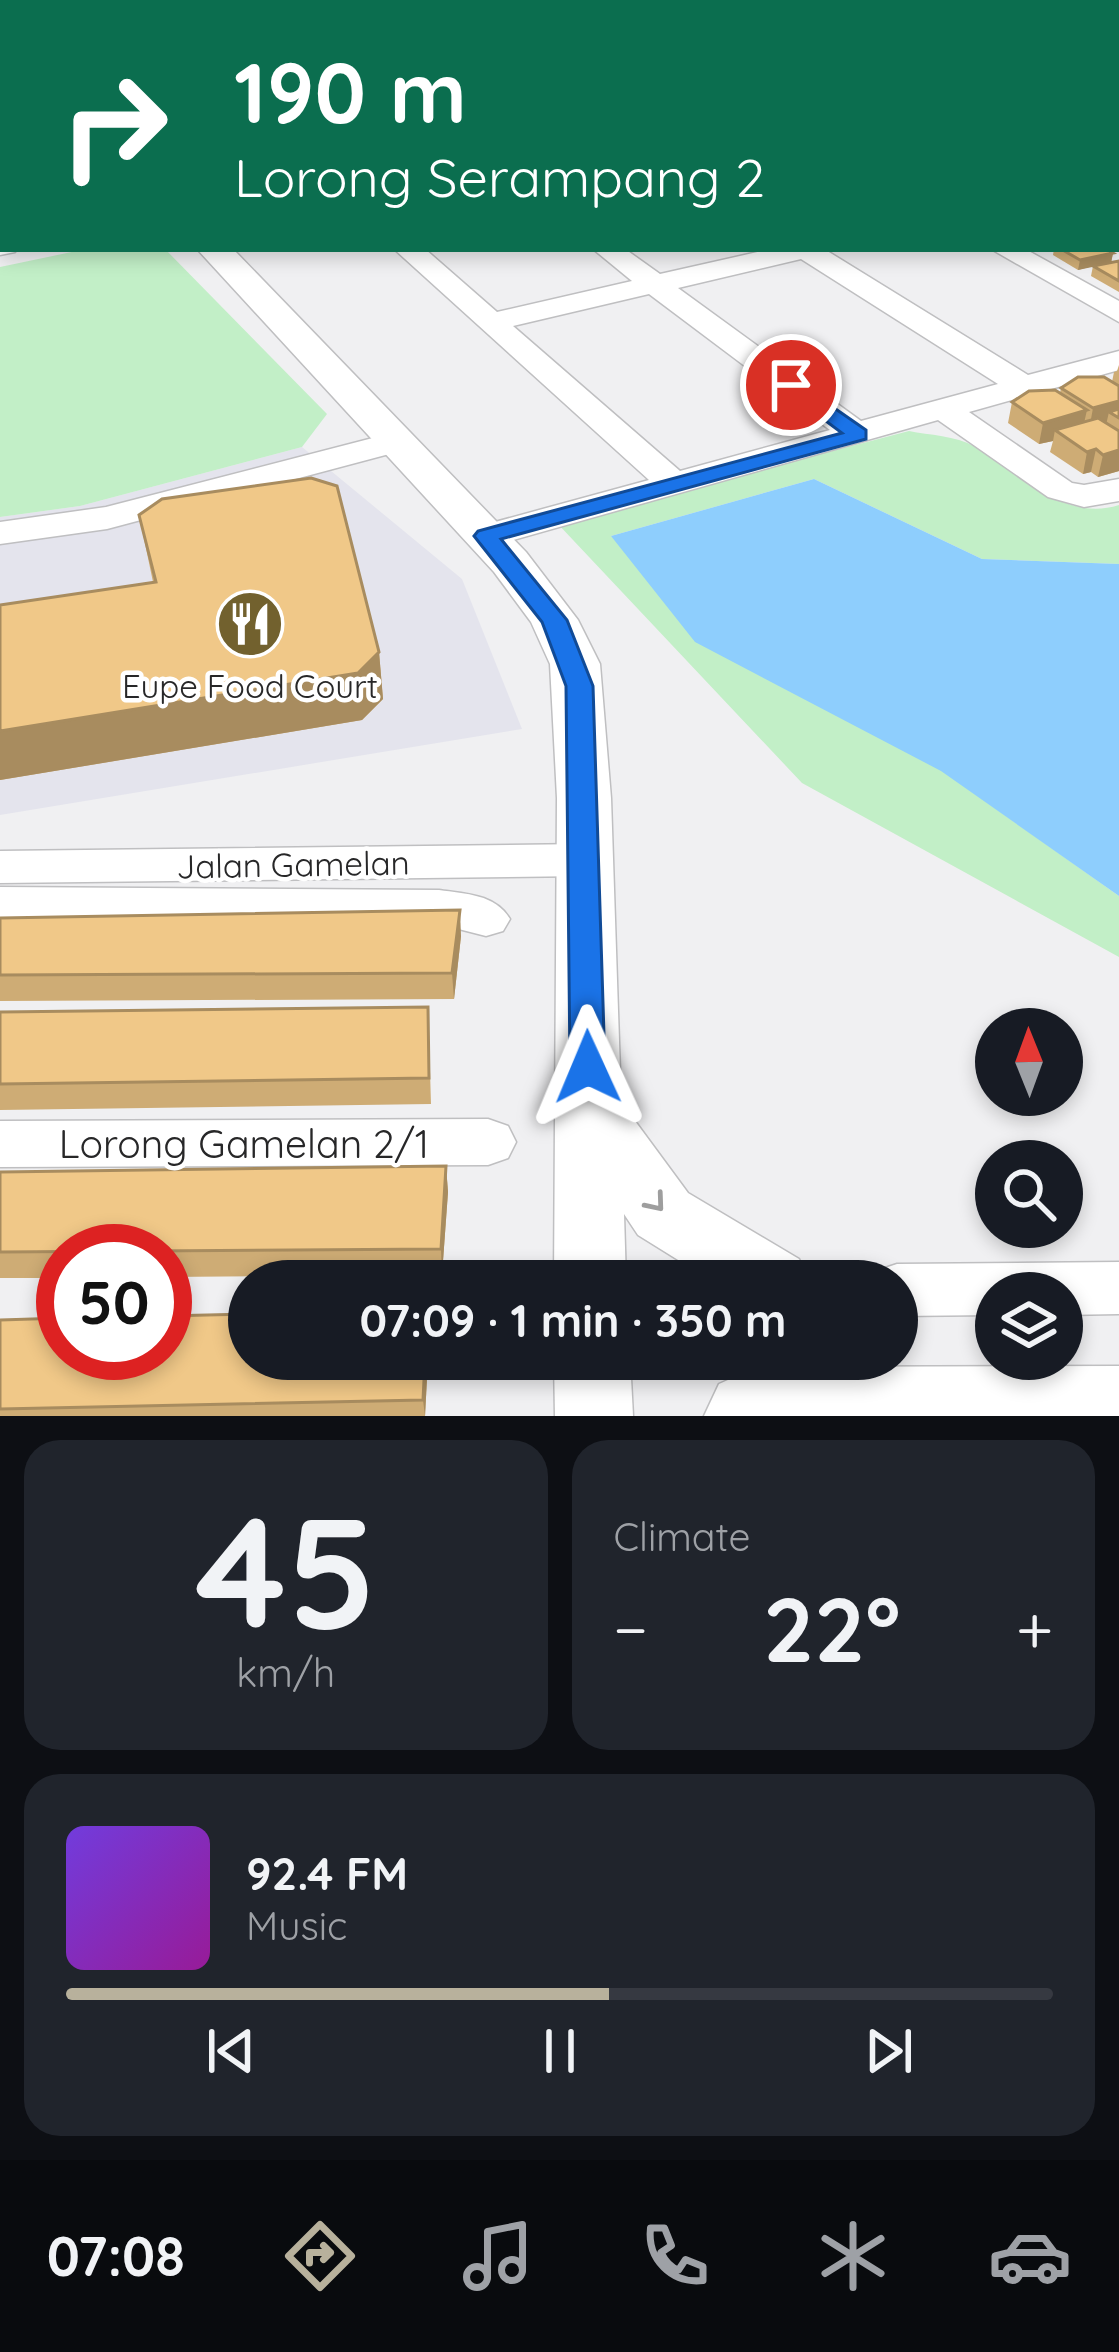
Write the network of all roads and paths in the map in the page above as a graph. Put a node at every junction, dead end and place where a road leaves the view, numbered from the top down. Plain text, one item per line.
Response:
1 (217, 252) edge
2 (411, 252) edge
3 (611, 252) edge
4 (794, 252) edge
5 (812, 252) edge
6 (1010, 252) edge
7 (656, 284) junction
8 (1119, 313) edge
9 (491, 322) junction
10 (1119, 360) edge
11 (1025, 387) junction
12 (945, 410) junction
13 (859, 435) junction
14 (396, 442) junction
15 (676, 486) junction
16 (1119, 490) edge
17 (0, 533) edge
18 (486, 536) junction
19 (585, 860) junction
20 (0, 867) edge
21 (0, 904) edge
22 (486, 919) dead end
23 (588, 1108) junction
24 (488, 1142) dead end
25 (0, 1144) edge
26 (590, 1260) edge
27 (739, 1260) edge
28 (1119, 1288) edge
29 (918, 1290) edge
30 (593, 1380) edge
31 (1119, 1395) edge
32 (1049, 1406) edge
33 (594, 1416) edge
34 (736, 1416) edge

1 - 14 main road
2 - 9 street
3 - 7 street
4 - 7 street
5 - 11 street
6 - 8 street
7 - 9 street
7 - 13 street
9 - 15 street
10 - 11 street
11 - 12 street
12 - 13 street
12 - 16 street
13 - 15 street
14 - 17 street
14 - 18 main road
15 - 18 street
18 - 19 main road
19 - 20 street, Jalan Gamelan
19 - 23 main road
21 - 22 street
23 - 26 main road
23 -> 27 main road
24 - 25 street, Lorong Gamelan 2/1
28 - 29 street
30 - 33 main road
31 - 32 street
32 - 34 street

